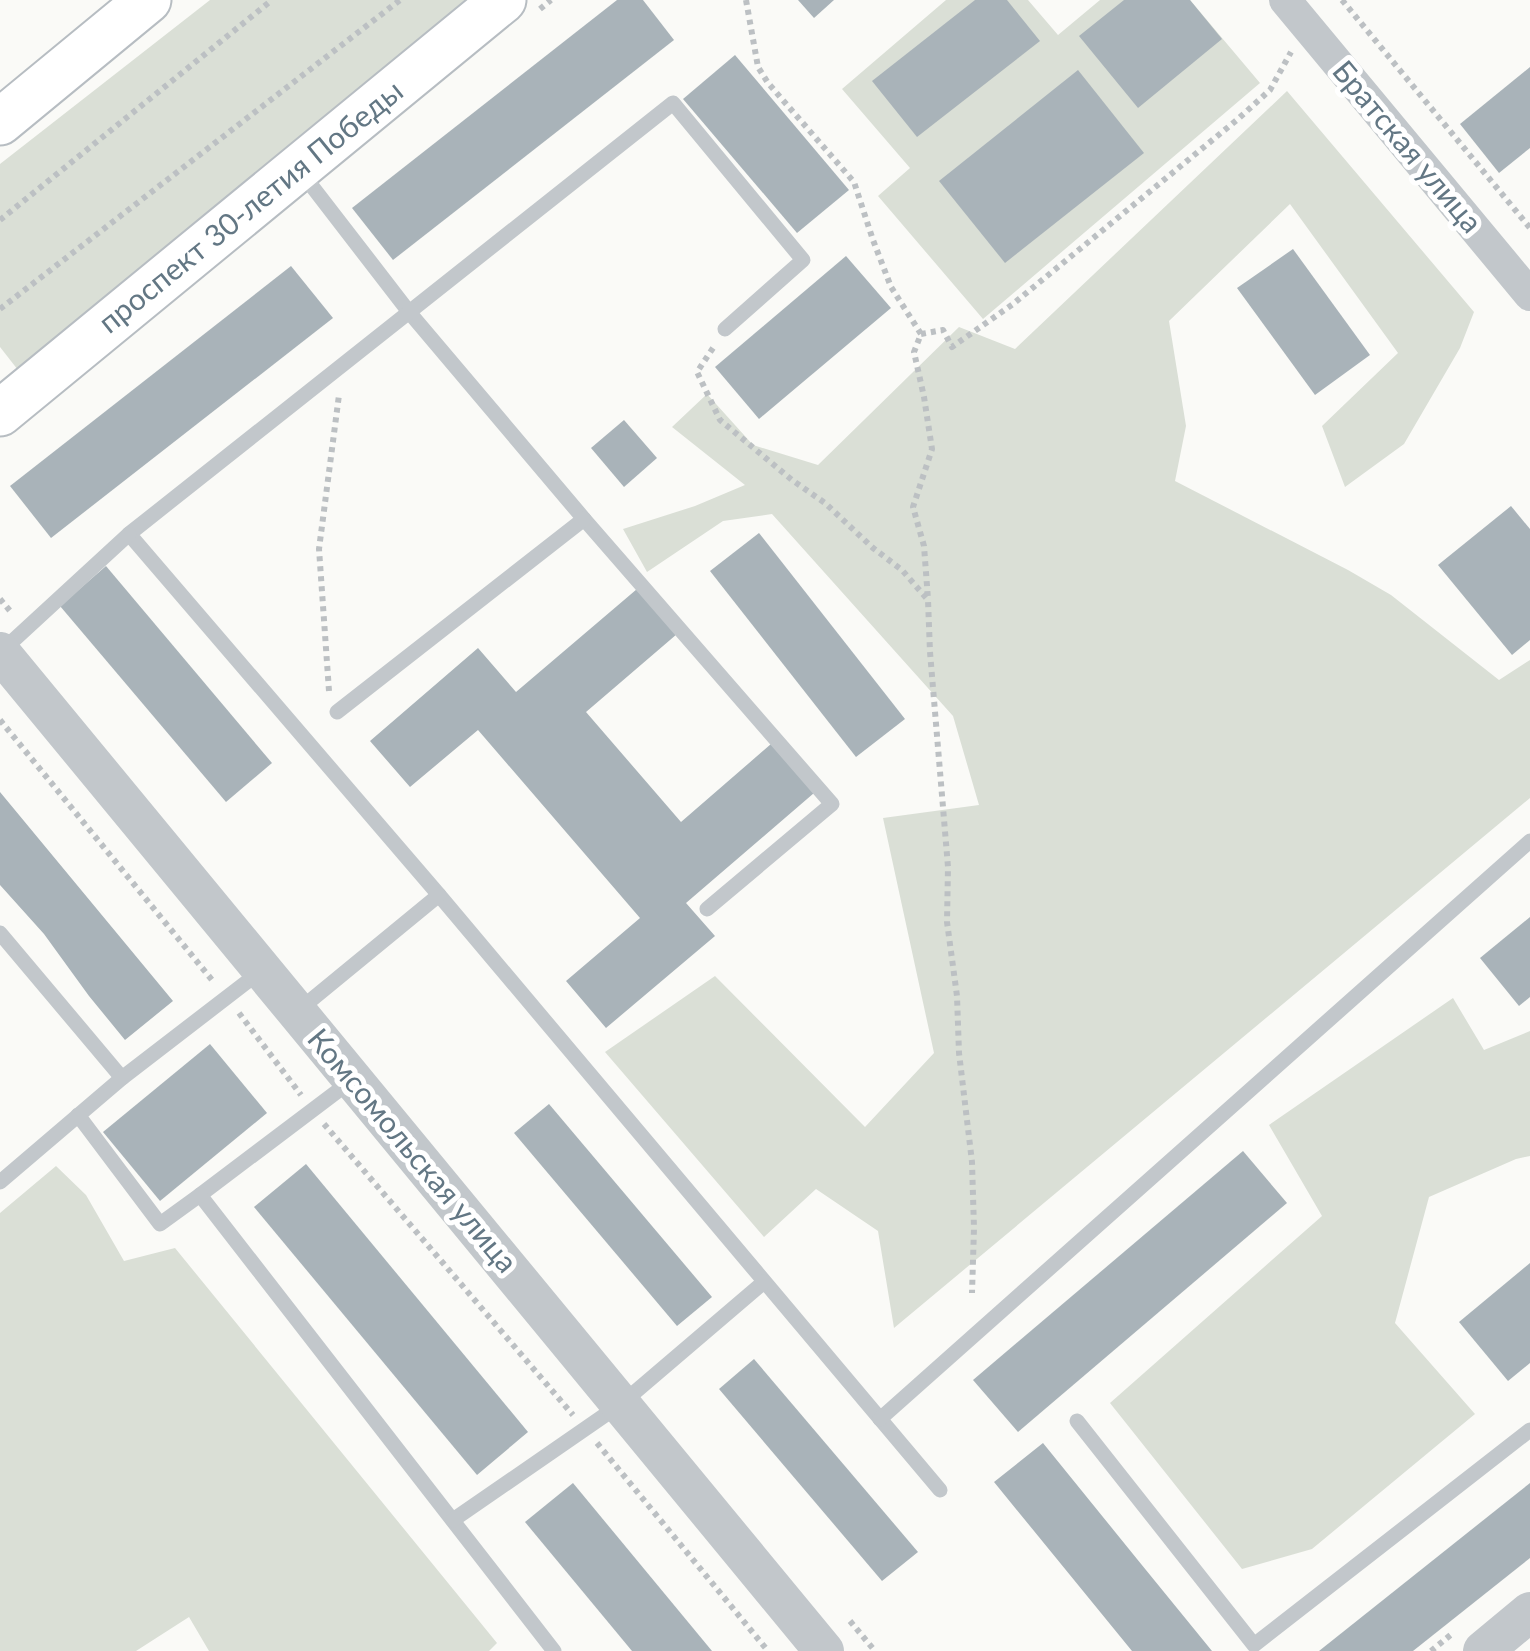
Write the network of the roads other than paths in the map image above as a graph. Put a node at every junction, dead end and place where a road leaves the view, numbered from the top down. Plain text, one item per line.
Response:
1 (148, 0) edge
2 (502, 0) edge
3 (1285, 0) edge
4 (0, 122) edge
5 (298, 168) junction
6 (1530, 295) edge
7 (409, 312) junction
8 (725, 329) road end
9 (0, 413) edge
10 (584, 518) junction
11 (129, 534) junction
12 (0, 652) edge
13 (333, 704) road end
14 (1530, 840) edge
15 (438, 895) junction
16 (707, 909) dead end
17 (0, 933) edge
18 (262, 970) junction
19 (296, 1011) junction
20 (122, 1078) junction
21 (353, 1080) junction
22 (78, 1115) junction
23 (0, 1182) edge
24 (200, 1194) junction
25 (764, 1282) junction
26 (621, 1404) junction
27 (880, 1419) junction
28 (1077, 1422) dead end
29 (1530, 1430) edge
30 (940, 1490) dead end
31 (452, 1520) junction
32 (1530, 1612) edge
33 (1256, 1648) edge
34 (554, 1651) edge
35 (824, 1651) edge
36 (1483, 1651) edge

1 - 4 main road
2 - 5 main road, проспект 30-летия Победы
3 - 6 street, Братская улица
5 - 7 lane
5 - 9 main road, проспект 30-летия Победы
7 - 8 lane
7 - 10 lane
7 - 11 lane
10 - 13 lane
10 - 16 lane
11 - 12 lane
11 - 15 lane
12 - 18 street, Комсомольская улица
14 - 27 lane
15 - 19 lane
15 - 25 lane
17 - 20 lane
18 - 19 street, Комсомольская улица
18 - 20 lane
19 - 21 street, Комсомольская улица
20 - 22 lane
21 - 24 lane
21 - 26 street, Комсомольская улица
22 - 23 lane
22 - 24 lane
24 - 31 lane
25 - 26 lane
25 - 27 lane
26 - 31 lane
26 - 35 street, Комсомольская улица
27 - 30 lane
28 - 33 lane
29 - 33 lane
31 - 34 lane
32 - 36 street

